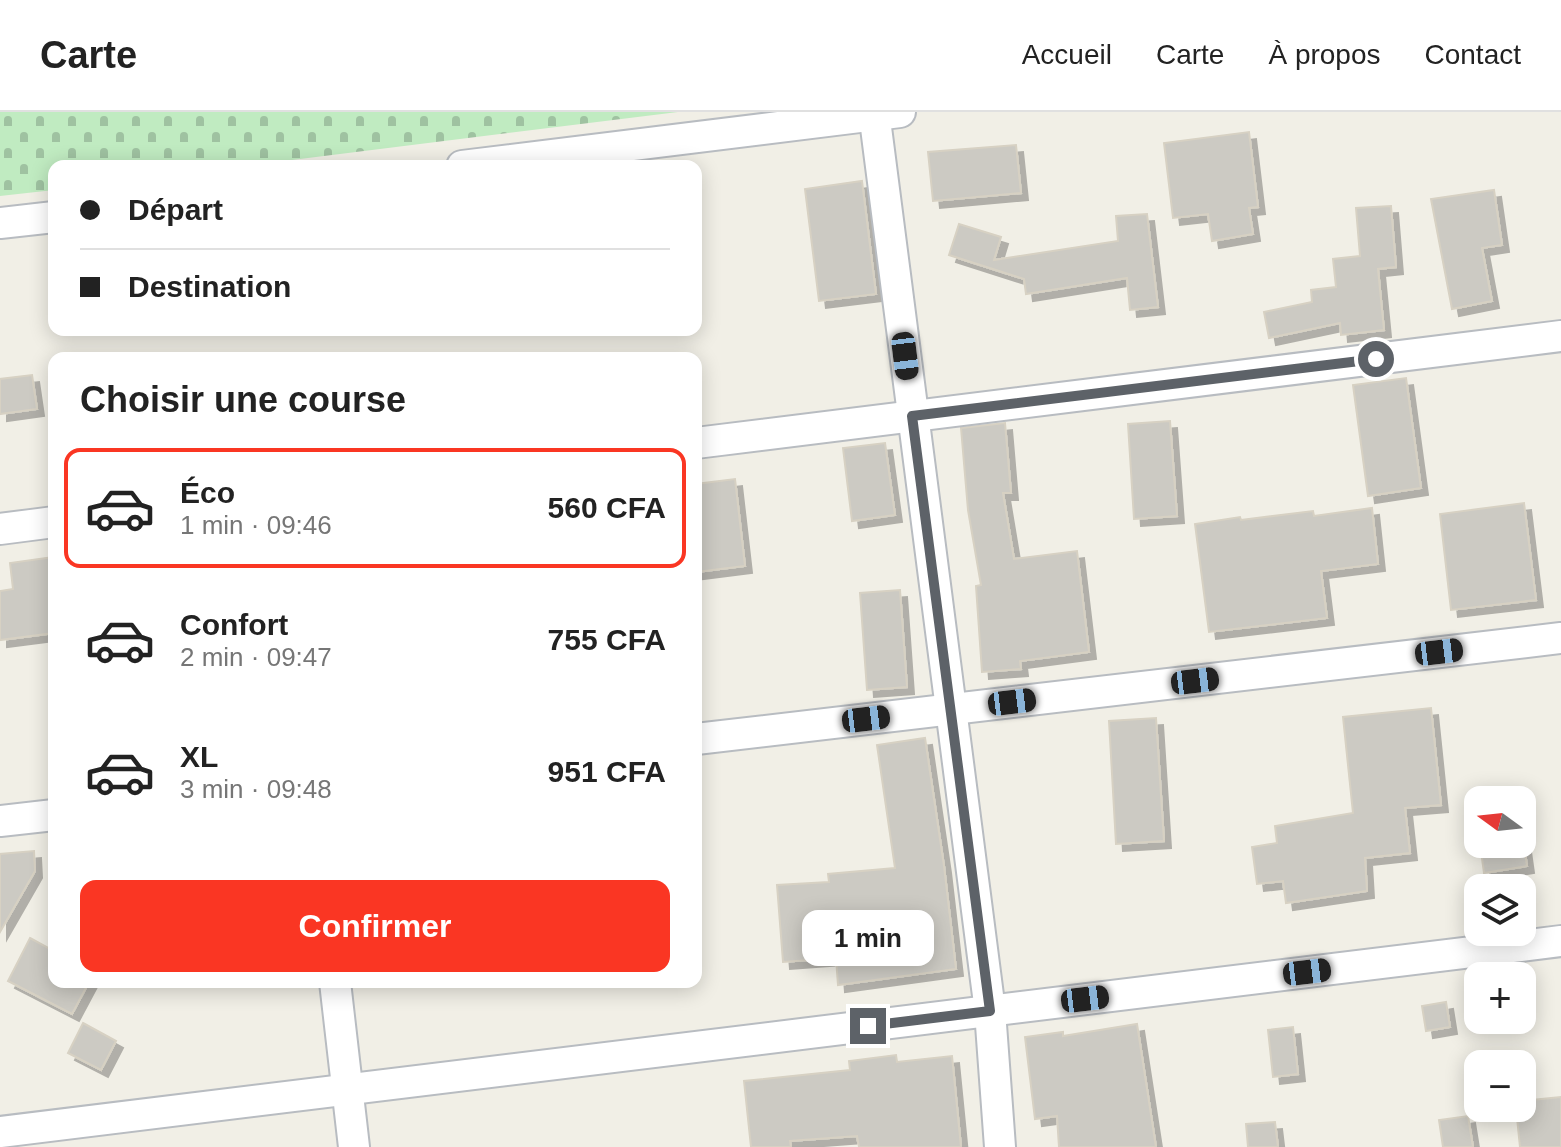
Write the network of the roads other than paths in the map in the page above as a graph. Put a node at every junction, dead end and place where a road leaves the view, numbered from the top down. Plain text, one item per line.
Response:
1 (883, 113) edge
2 (510, 160) edge
3 (48, 218) edge
4 (0, 223) edge
5 (1561, 336) edge
6 (912, 416) junction
7 (702, 442) edge
8 (48, 523) edge
9 (0, 529) edge
10 (1561, 638) edge
11 (951, 709) junction
12 (702, 738) edge
13 (48, 816) edge
14 (0, 821) edge
15 (1561, 941) edge
16 (336, 988) edge
17 (990, 1011) junction
18 (348, 1089) junction
19 (0, 1132) edge
20 (354, 1147) edge
21 (1000, 1147) edge

1 - 2 street
1 - 6 street
3 - 4 street
5 - 6 street
6 - 7 street
6 - 11 street
8 - 9 street
10 - 11 street
11 - 12 street
11 - 17 street
13 - 14 street
15 - 17 street
16 - 18 street
17 - 18 street
17 - 21 street
18 - 19 street
18 - 20 street

